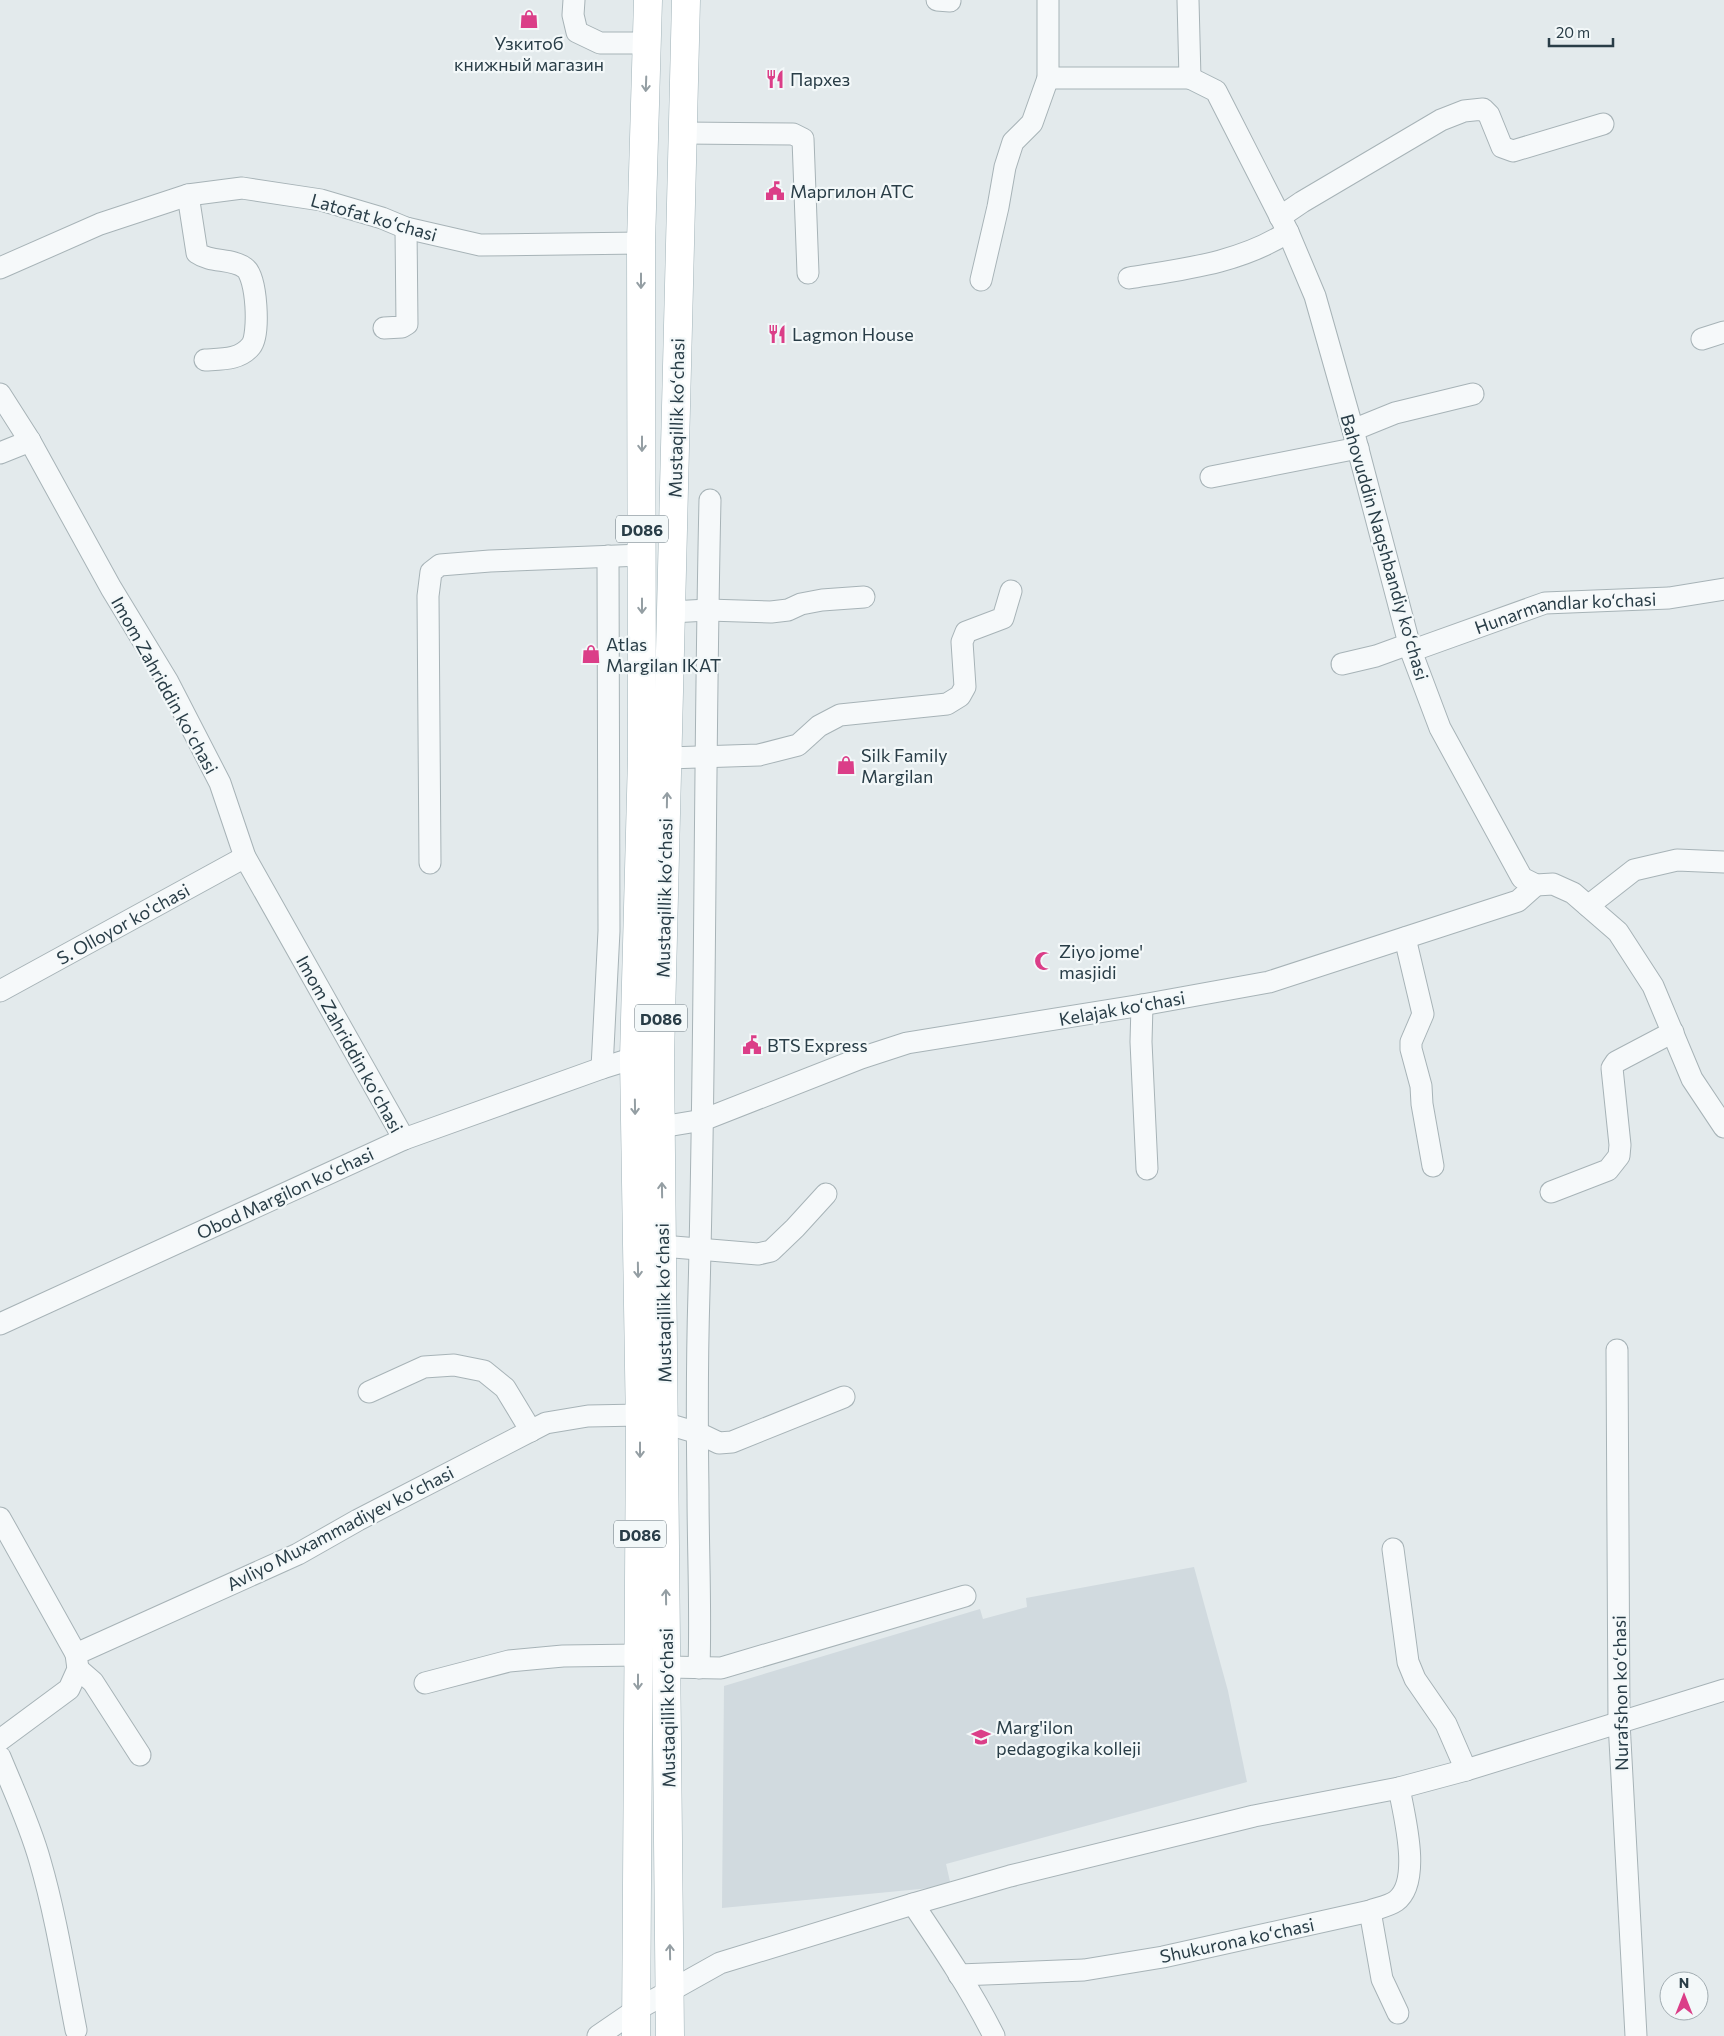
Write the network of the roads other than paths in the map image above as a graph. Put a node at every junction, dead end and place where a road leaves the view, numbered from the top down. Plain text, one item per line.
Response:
1 (574, 0) edge
2 (648, 0) edge
3 (686, 0) edge
4 (1048, 0) edge
5 (1188, 0) edge
6 (647, 43) junction
7 (1048, 78) junction
8 (1190, 78) junction
9 (1603, 124) dead end
10 (683, 133) junction
11 (188, 194) junction
12 (1284, 224) junction
13 (406, 228) junction
14 (641, 243) junction
15 (0, 268) edge
16 (808, 273) dead end
17 (1129, 278) dead end
18 (981, 280) dead end
19 (384, 328) dead end
20 (1724, 332) edge
21 (1702, 339) dead end
22 (205, 360) dead end
23 (0, 394) edge
24 (1473, 394) dead end
25 (1355, 439) junction
26 (30, 441) junction
27 (0, 453) edge
28 (1211, 477) dead end
29 (710, 500) dead end
30 (642, 555) junction
31 (608, 556) junction
32 (1724, 589) edge
33 (1011, 591) dead end
34 (864, 597) dead end
35 (708, 610) junction
36 (671, 612) junction
37 (1410, 648) junction
38 (1342, 664) dead end
39 (707, 757) junction
40 (668, 758) junction
41 (245, 858) junction
42 (1724, 862) edge
43 (430, 863) dead end
44 (1536, 885) junction
45 (1588, 906) junction
46 (1405, 938) junction
47 (0, 991) edge
48 (1142, 1005) junction
49 (1673, 1032) junction
50 (647, 1058) junction
51 (602, 1068) junction
52 (703, 1120) junction
53 (661, 1127) junction
54 (1724, 1127) edge
55 (404, 1139) junction
56 (1433, 1166) dead end
57 (1147, 1169) dead end
58 (1551, 1192) dead end
59 (826, 1194) dead end
60 (662, 1246) junction
61 (701, 1251) junction
62 (0, 1324) edge
63 (1617, 1350) dead end
64 (369, 1392) dead end
65 (844, 1397) dead end
66 (652, 1419) junction
67 (531, 1431) junction
68 (698, 1433) junction
69 (0, 1518) edge
70 (1393, 1549) dead end
71 (965, 1596) dead end
72 (639, 1654) junction
73 (77, 1662) junction
74 (667, 1667) junction
75 (699, 1668) junction
76 (425, 1683) dead end
77 (1724, 1690) edge
78 (1619, 1722) junction
79 (0, 1740) edge
80 (140, 1755) dead end
81 (0, 1757) edge
82 (1466, 1770) junction
83 (1399, 1788) junction
84 (913, 1904) junction
85 (1370, 1911) junction
86 (959, 1975) junction
87 (670, 1992) junction
88 (1398, 2013) dead end
89 (636, 2023) edge
90 (76, 2030) dead end
91 (598, 2036) edge
92 (670, 2036) edge
93 (994, 2036) edge
94 (1636, 2036) edge

1 - 6 street
2 - 6 main road, Mustaqillik koʻchasi / D086
3 - 10 main road, Mustaqillik koʻchasi / D086
4 - 7 street
5 - 8 street
6 -> 14 main road, Mustaqillik koʻchasi / D086
7 - 8 street
7 - 18 street
8 - 12 street, Bahovuddin Naqshbandiy koʻchasi
9 - 12 street
10 - 16 street
10 - 36 main road, Mustaqillik koʻchasi / D086
11 - 13 street, Latofat koʻchasi
11 - 15 street, Latofat koʻchasi
11 - 22 street
12 - 17 street
12 - 25 street, Bahovuddin Naqshbandiy koʻchasi
13 - 14 street, Latofat koʻchasi
13 - 19 street
14 -> 30 main road, Mustaqillik koʻchasi / D086
20 - 21 street
23 - 26 street, Imom Zahriddin koʻchasi
24 - 25 street
25 - 28 street
25 - 37 street, Bahovuddin Naqshbandiy koʻchasi
26 - 27 street
26 - 41 street, Imom Zahriddin koʻchasi
29 - 35 street
30 - 31 street
30 -> 50 main road, Mustaqillik koʻchasi / D086
31 - 43 street
31 - 51 street
32 - 37 street, Hunarmandlar ko‘chasi
33 - 39 street
34 - 35 street
35 - 36 street
35 - 39 street
36 - 40 main road, Mustaqillik koʻchasi / D086
37 - 38 street, Hunarmandlar ko‘chasi
37 - 44 street, Bahovuddin Naqshbandiy koʻchasi
39 - 40 street
39 - 52 street
50 -> 40 main road, Mustaqillik koʻchasi / D086
41 - 47 street, S. Olloyor ko'chasi
41 - 55 street, Imom Zahriddin koʻchasi
42 - 45 street
44 - 45 street
44 - 46 street, Kelajak koʻchasi
45 - 49 street
46 - 48 street, Kelajak koʻchasi
46 - 56 street
48 - 52 street, Kelajak koʻchasi
48 - 57 street
49 - 54 street
49 - 58 street
50 - 51 street, Obod Margilon koʻchasi
50 - 53 main road, Mustaqillik koʻchasi / D086
50 -> 66 main road, Mustaqillik koʻchasi / D086
51 - 55 street, Obod Margilon koʻchasi
52 - 53 street, Kelajak koʻchasi
52 - 61 street
60 -> 53 main road, Mustaqillik koʻchasi / D086
55 - 62 street, Obod Margilon koʻchasi
59 - 61 street
60 - 61 street
60 - 66 main road, Mustaqillik koʻchasi / D086
61 - 68 street
63 - 78 street, Nurafshon koʻchasi
64 - 67 street
65 - 68 street, Avliyo Muxammadiyev koʻchasi
66 - 67 street, Avliyo Muxammadiyev koʻchasi
66 - 68 street, Avliyo Muxammadiyev koʻchasi
66 -> 72 main road, Mustaqillik koʻchasi / D086
74 -> 66 main road, Mustaqillik koʻchasi / D086
67 - 73 street, Avliyo Muxammadiyev koʻchasi
68 - 75 street
69 - 73 street
70 - 82 street
71 - 75 street
72 - 76 street
72 -> 89 main road, Mustaqillik koʻchasi / D086
73 - 79 street
73 - 80 street
74 - 75 street
87 -> 74 main road, Mustaqillik koʻchasi / D086
77 - 78 street
78 - 82 street
78 - 94 street, Nurafshon koʻchasi
81 - 90 street
82 - 83 street
83 - 84 street
83 - 85 street, Shukurona koʻchasi
84 - 86 street
84 - 87 street
85 - 86 street, Shukurona koʻchasi
85 - 88 street
86 - 93 street
87 - 89 street
87 - 92 main road, Mustaqillik koʻchasi / D086
89 - 91 street

